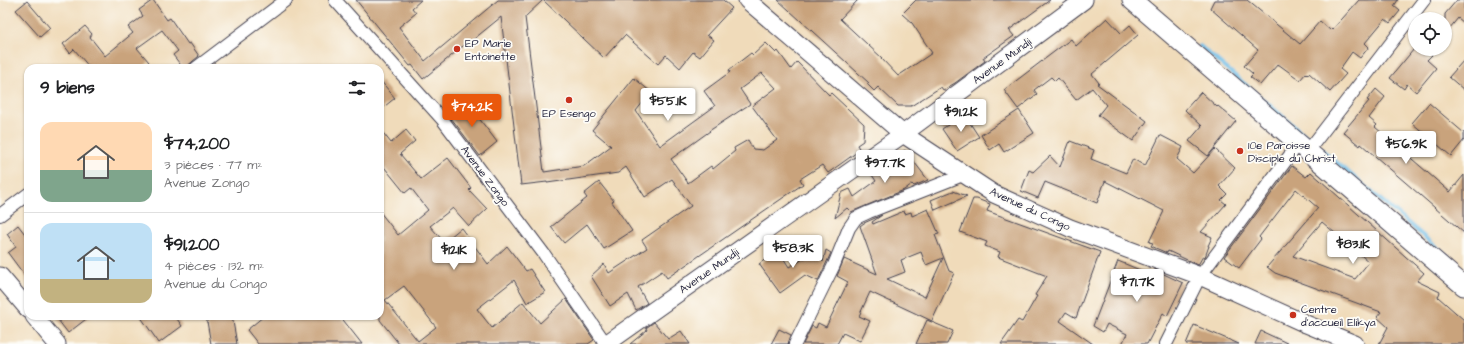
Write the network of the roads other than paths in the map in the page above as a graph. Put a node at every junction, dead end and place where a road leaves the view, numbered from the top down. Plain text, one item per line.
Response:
1 (286, 0) edge
2 (335, 0) edge
3 (747, 0) edge
4 (1084, 0) edge
5 (1132, 0) edge
6 (1424, 0) edge
7 (201, 64) edge
8 (903, 134) junction
9 (1304, 147) junction
10 (963, 175) junction
11 (24, 197) edge
12 (1, 215) edge
13 (0, 276) edge
14 (1200, 276) junction
15 (1464, 286) edge
16 (24, 304) edge
17 (37, 320) edge
18 (57, 344) edge
19 (606, 344) edge
20 (795, 344) edge
21 (1166, 344) edge
22 (1355, 344) edge

1 - 7 street
2 - 19 street, Avenue Zongo
3 - 8 street, Avenue du Congo
4 - 8 street, Avenue Mundji
5 - 9 main road
6 - 9 street
8 - 10 street, Avenue du Congo
8 - 19 street, Avenue Mundji
9 - 14 street
9 - 15 main road
10 - 14 street, Avenue du Congo
10 - 20 street
11 - 12 street
13 - 16 street
14 - 21 street
14 - 22 street, Avenue du Congo
17 - 18 street

